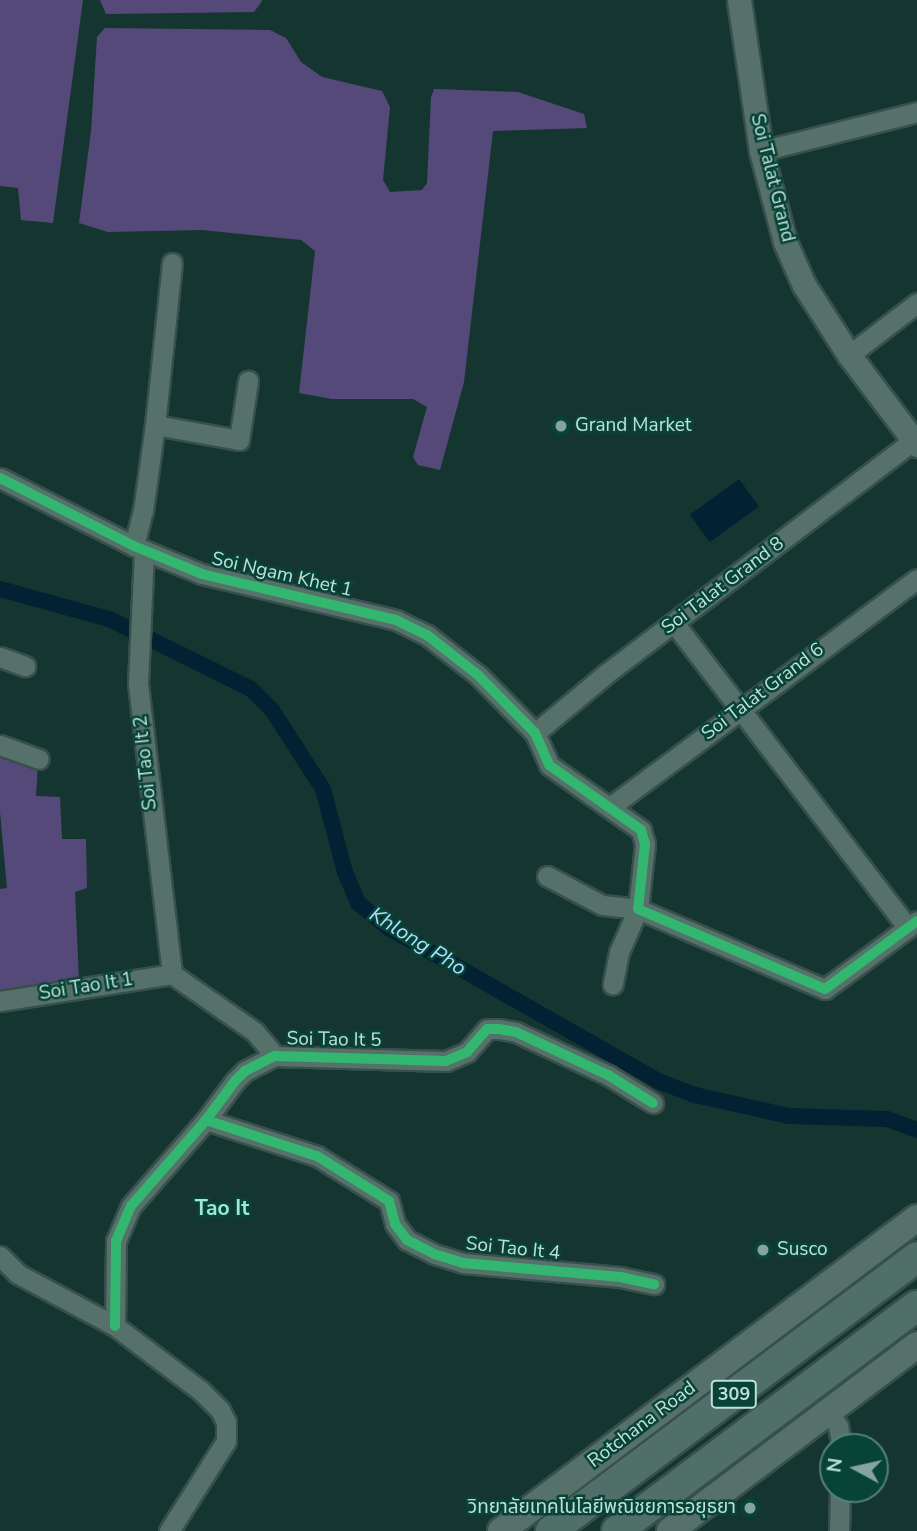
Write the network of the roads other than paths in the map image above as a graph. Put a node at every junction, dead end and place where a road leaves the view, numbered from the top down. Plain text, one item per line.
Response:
1 (739, 0) edge
2 (917, 112) edge
3 (761, 151) junction
4 (172, 263) dead end
5 (917, 303) edge
6 (849, 355) junction
7 (248, 381) dead end
8 (155, 425) junction
9 (916, 441) edge
10 (0, 478) edge
11 (139, 548) junction
12 (917, 579) edge
13 (674, 623) junction
14 (0, 657) edge
15 (25, 666) dead end
16 (740, 709) junction
17 (535, 733) junction
18 (0, 745) edge
19 (39, 759) dead end
20 (610, 807) junction
21 (547, 876) dead end
22 (638, 909) junction
23 (915, 923) edge
24 (172, 974) junction
25 (613, 984) dead end
26 (0, 1000) edge
27 (275, 1056) junction
28 (653, 1103) dead end
29 (206, 1120) junction
30 (917, 1218) edge
31 (0, 1256) edge
32 (917, 1257) edge
33 (654, 1284) dead end
34 (917, 1306) edge
35 (116, 1326) junction
36 (917, 1345) edge
37 (829, 1412) junction
38 (839, 1433) edge
39 (840, 1503) edge
40 (169, 1531) edge
41 (501, 1531) edge
42 (551, 1531) edge
43 (617, 1531) edge
44 (670, 1531) edge
45 (839, 1531) edge

1 - 3 street, Soi Talat Grand
2 - 3 street
3 - 6 street, Soi Talat Grand
4 - 8 street, Soi Tao It 2
5 - 6 street
6 - 9 street, Soi Talat Grand
7 - 8 street
8 - 11 street, Soi Tao It 2
9 - 13 street, Soi Talat Grand 8
10 - 11 street, Soi Ngam Khet 1
11 - 17 street, Soi Ngam Khet 1
11 - 24 street, Soi Tao It 2
12 - 16 street, Soi Talat Grand 6
13 - 16 street
13 - 17 street, Soi Talat Grand 8
14 - 15 street
16 - 20 street, Soi Talat Grand 6
16 - 23 street
17 - 20 street
18 - 19 street
20 - 22 street
21 - 22 street
22 - 23 street
22 - 25 street
24 - 26 street, Soi Tao It 1
24 - 27 street
27 - 28 street, Soi Tao It 5
27 - 29 street, Soi Tao It 5
29 - 33 street, Soi Tao It 4
29 - 35 street, Soi Tao It 5
30 - 41 main road, Rotchana Road
31 - 35 street
32 - 42 main road, Rotchana Road / 309
34 - 43 main road, 309
35 - 40 street
36 - 37 main road
37 - 38 street
37 - 44 main road
39 - 45 street

